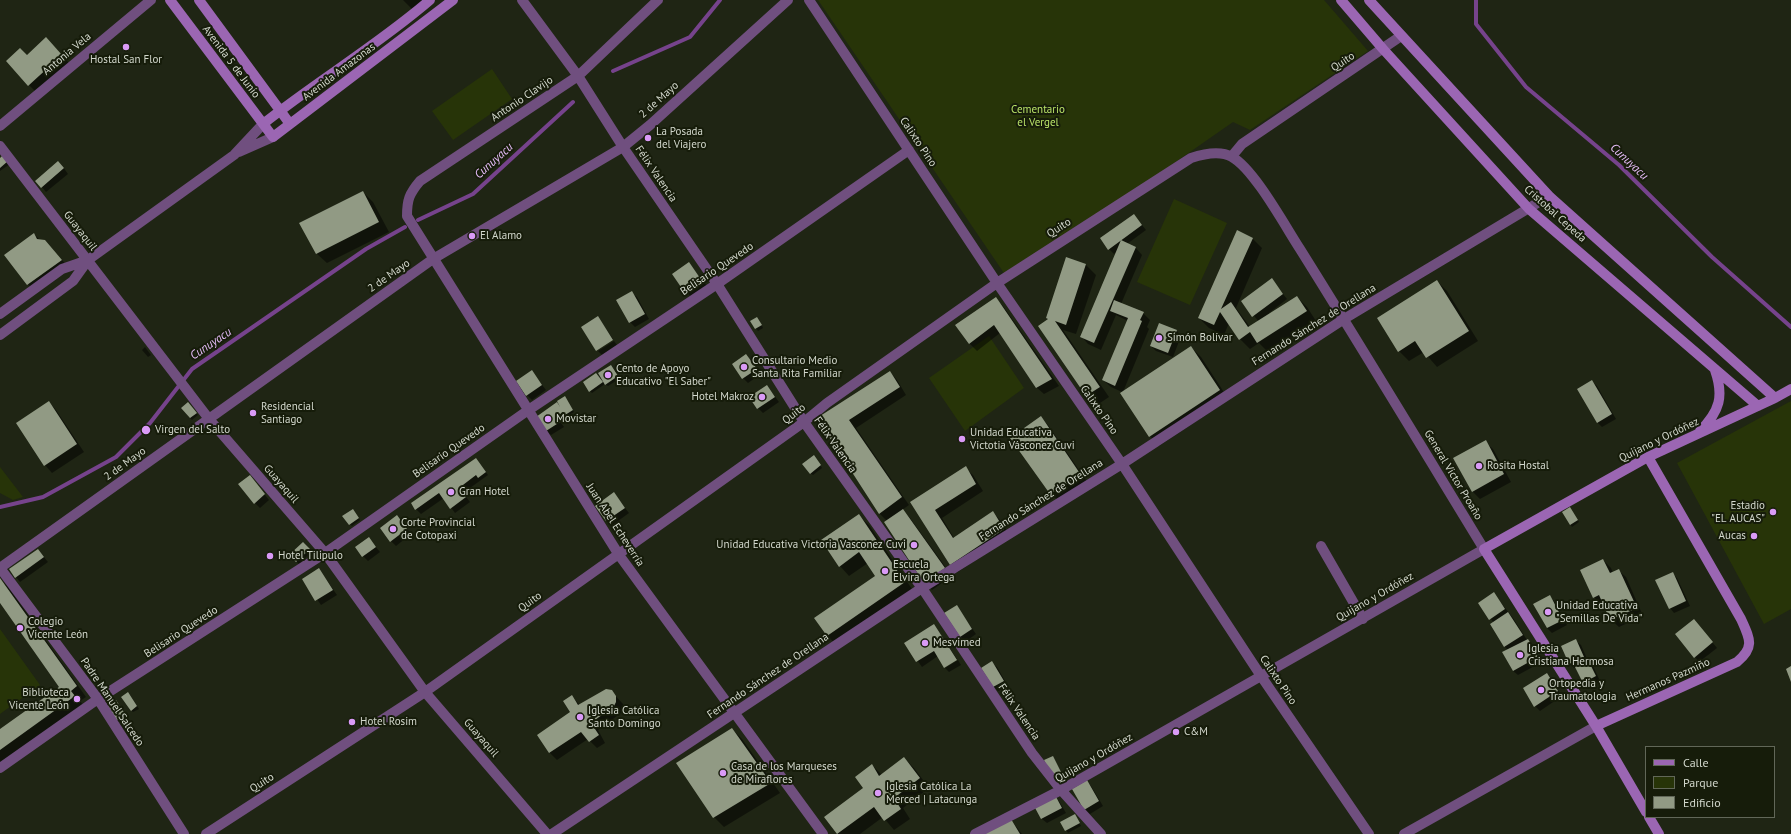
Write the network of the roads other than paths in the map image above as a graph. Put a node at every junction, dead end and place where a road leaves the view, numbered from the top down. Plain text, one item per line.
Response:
1 (151, 0) edge
2 (170, 0) edge
3 (199, 0) edge
4 (430, 0) edge
5 (453, 0) edge
6 (522, 0) edge
7 (658, 0) edge
8 (788, 0) edge
9 (809, 0) edge
10 (1341, 0) edge
11 (1369, 0) edge
12 (1401, 36) junction
13 (1383, 49) junction
14 (578, 76) junction
15 (280, 111) junction
16 (263, 124) junction
17 (290, 124) junction
18 (0, 126) edge
19 (273, 137) junction
20 (0, 146) edge
21 (623, 147) junction
22 (909, 150) junction
23 (234, 155) junction
24 (1232, 156) junction
25 (1548, 196) junction
26 (1529, 209) junction
27 (407, 216) joint
28 (433, 259) junction
29 (88, 260) junction
30 (997, 283) junction
31 (717, 284) junction
32 (0, 314) edge
33 (1344, 319) junction
34 (0, 336) edge
35 (1714, 368) junction
36 (1791, 389) edge
37 (1775, 398) junction
38 (1758, 406) junction
39 (527, 411) junction
40 (209, 419) junction
41 (804, 422) junction
42 (1695, 435) junction
43 (1648, 457) junction
44 (1122, 464) junction
45 (1322, 546) dead end
46 (1484, 549) junction
47 (325, 553) junction
48 (619, 555) junction
49 (0, 568) edge
50 (922, 588) junction
51 (1363, 619) junction
52 (1261, 676) junction
53 (425, 692) junction
54 (98, 699) junction
55 (734, 714) junction
56 (1596, 726) junction
57 (0, 768) edge
58 (1061, 790) junction
59 (1645, 810) edge
60 (1650, 818) edge
61 (184, 834) edge
62 (206, 834) edge
63 (548, 834) edge
64 (552, 834) edge
65 (823, 834) edge
66 (975, 834) edge
67 (1101, 834) edge
68 (1369, 834) edge
69 (1404, 834) edge
70 (1659, 834) edge

1 - 18 street, Antonia Vela
2 - 16 street, Avenida 5 de Junio
3 - 15 street, Avenida 5 de Junio
4 - 15 street, Avenida Amazonas
5 - 17 street, Avenida Amazonas
6 - 14 street, Félix Valencia
7 - 14 street, Antonio Clavijo
8 - 21 street, 2 de Mayo
9 - 22 street, Calixto Pino
10 - 13 street, Cristobal Cepeda
11 - 12 street, Cristobal Cepeda
12 - 13 street, Quito
12 - 25 street, Cristobal Cepeda
13 - 24 street, Quito
13 - 26 street, Cristobal Cepeda
14 - 21 street, Félix Valencia
14 - 27 street, Antonio Clavijo
15 - 16 street, Avenida Amazonas
15 - 17 street, Avenida 5 de Junio
16 - 19 street, Avenida 5 de Junio
16 - 23 street, Avenida Amazonas
17 - 19 street, Avenida Amazonas
19 - 23 street, Avenida Amazonas
20 - 29 street, Guayaquil
21 - 28 street, 2 de Mayo
21 - 31 street, Félix Valencia
22 - 30 street, Calixto Pino
22 - 31 street, Belisario Quevedo
23 - 29 street, Avenida Amazonas
24 - 30 street, Quito
24 - 33 street, General Victor Proaño
25 - 26 street, Fernando Sánchez de Orellana
25 - 37 street, Cristobal Cepeda
26 - 33 street, Fernando Sánchez de Orellana
26 - 35 street, Cristobal Cepeda
27 - 28 street, Juan Abel Echeverría
28 - 39 street, Juan Abel Echeverría
28 - 40 street, 2 de Mayo
29 - 32 street, Avenida Amazonas
29 - 34 street, Avenida Amazonas
29 - 40 street, Guayaquil
30 - 41 street, Quito
30 - 44 street, Calixto Pino
31 - 39 street, Belisario Quevedo
31 - 41 street, Félix Valencia
33 - 44 street, Fernando Sánchez de Orellana
33 - 46 street, General Victor Proaño
35 - 38 street, Cristobal Cepeda
35 - 42 street
36 - 37 street, Quijano y Ordóñez
37 - 38 street, Quijano y Ordóñez
38 - 42 street, Quijano y Ordóñez
39 - 47 street, Belisario Quevedo
39 - 48 street, Juan Abel Echeverría
40 - 47 street, Guayaquil
40 - 49 street, 2 de Mayo
41 - 48 street, Quito
41 - 50 street, Félix Valencia
42 - 43 street, Quijano y Ordóñez
43 - 46 street, Quijano y Ordóñez
43 - 56 street, Hermanos Pazmiño
44 - 50 street, Fernando Sánchez de Orellana
44 - 52 street, Calixto Pino
45 - 51 street
46 - 51 street, Quijano y Ordóñez
46 - 56 street, General Victor Proaño
47 - 53 street, Guayaquil
47 - 54 street, Belisario Quevedo
48 - 53 street, Quito
48 - 55 street, Juan Abel Echeverría
49 - 54 street, Padre Manuel Salcedo
50 - 55 street, Fernando Sánchez de Orellana
50 - 58 street, Félix Valencia
51 - 52 street, Quijano y Ordóñez
52 - 58 street, Quijano y Ordóñez
52 - 68 street, Calixto Pino
53 - 62 street, Quito
53 - 63 street, Guayaquil
54 - 57 street, Belisario Quevedo
54 - 61 street, Padre Manuel Salcedo
55 - 64 street, Fernando Sánchez de Orellana
55 - 65 street, Juan Abel Echeverría
56 - 59 street, General Victor Proaño
56 - 69 street, Hermanos Pazmiño
58 - 66 street, Quijano y Ordóñez
58 - 67 street, Félix Valencia
60 - 70 street

